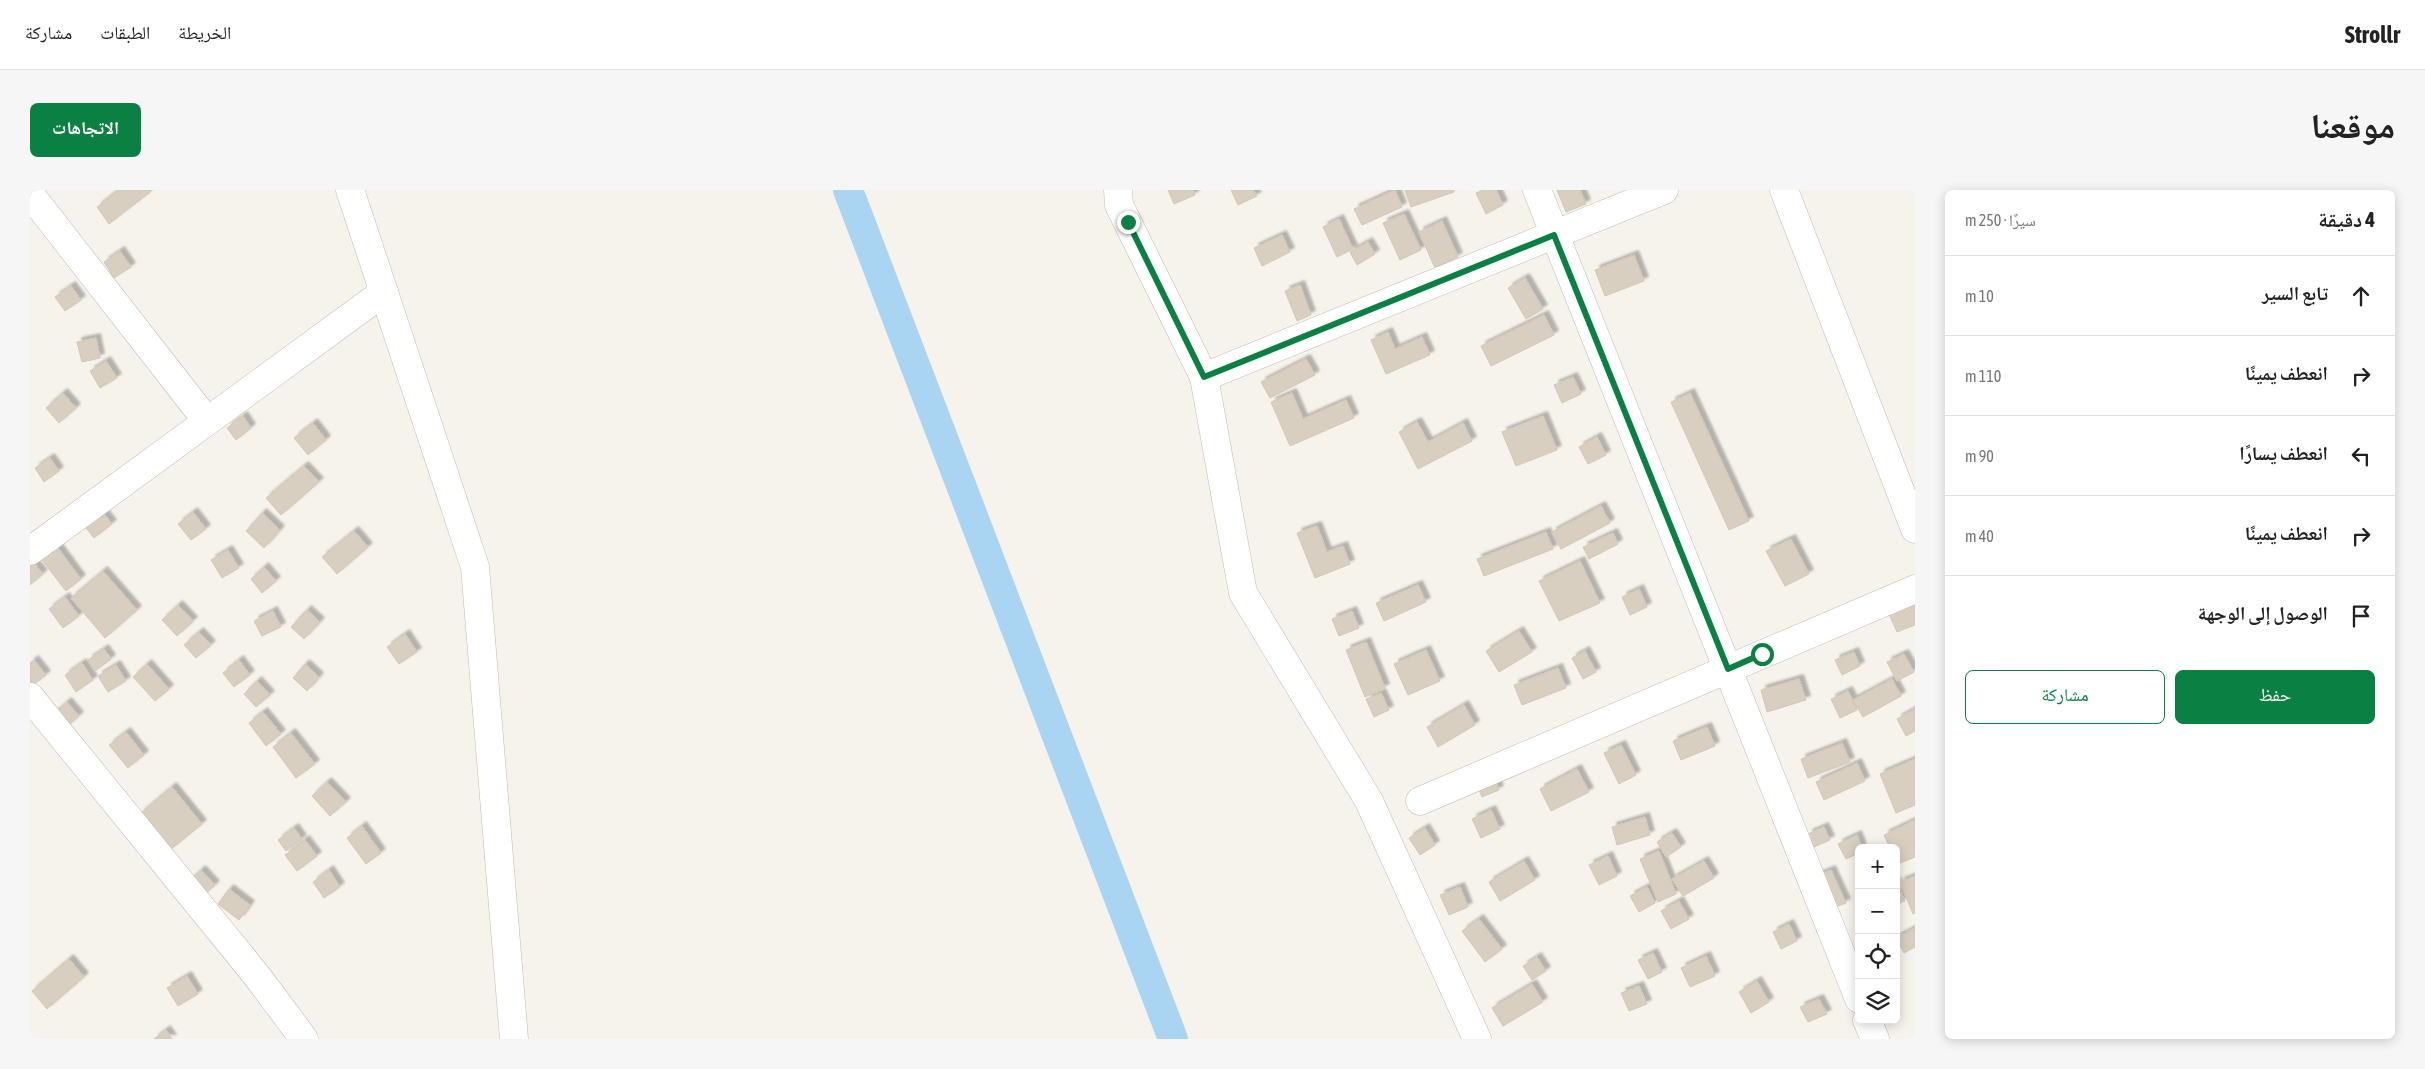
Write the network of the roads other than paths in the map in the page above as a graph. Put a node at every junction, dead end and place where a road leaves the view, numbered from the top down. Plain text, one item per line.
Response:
1 (350, 190) edge
2 (1118, 190) edge
3 (1537, 190) edge
4 (1664, 190) edge
5 (1784, 190) edge
6 (30, 194) edge
7 (1554, 235) junction
8 (384, 292) junction
9 (1204, 377) junction
10 (207, 421) junction
11 (1915, 529) edge
12 (30, 551) edge
13 (1915, 588) edge
14 (1728, 669) junction
15 (30, 697) edge
16 (1420, 801) dead end
17 (1855, 989) edge
18 (1869, 1024) edge
19 (304, 1039) edge
20 (514, 1039) edge
21 (1477, 1039) edge
22 (1875, 1039) edge

1 - 8 street
2 - 9 street
3 - 7 street
4 - 7 street
5 - 11 street
6 - 10 street
7 - 9 street
7 - 14 street
8 - 10 street
8 - 20 street
9 - 21 street
10 - 12 street
13 - 14 street
14 - 16 street
14 - 17 street
15 - 19 street
18 - 22 street

